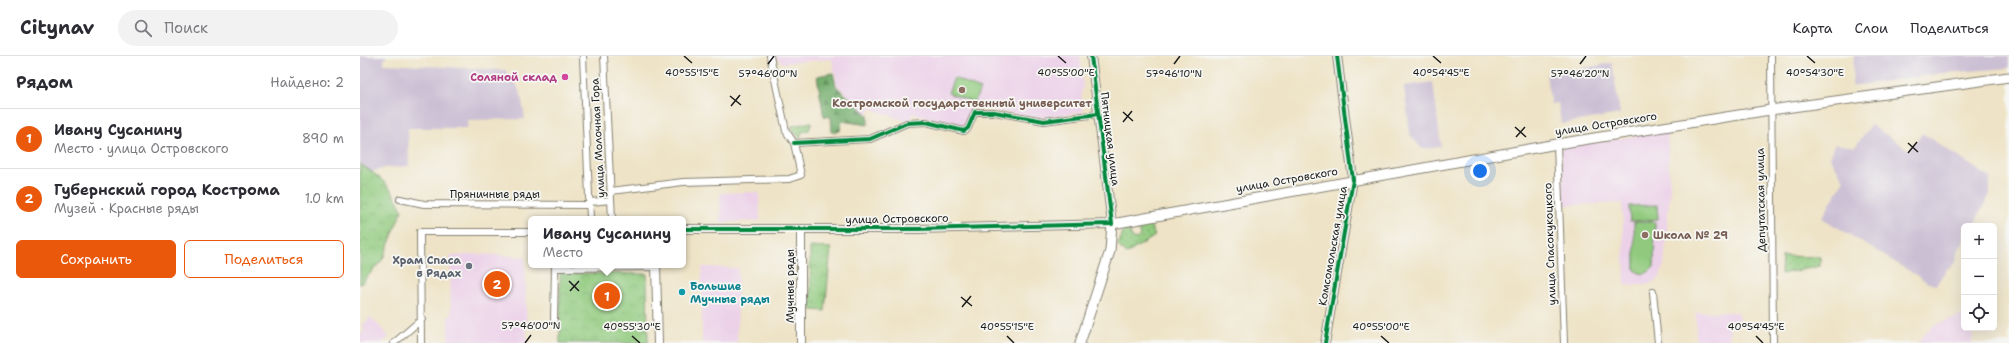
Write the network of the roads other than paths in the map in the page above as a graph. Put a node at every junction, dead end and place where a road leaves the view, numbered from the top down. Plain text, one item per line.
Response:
1 (583, 56) edge
2 (604, 56) edge
3 (770, 56) edge
4 (1091, 56) edge
5 (1337, 56) edge
6 (1771, 56) edge
7 (2009, 77) edge
8 (1770, 110) junction
9 (1098, 114) junction
10 (794, 143) junction
11 (1557, 144) junction
12 (1353, 180) junction
13 (611, 191) junction
14 (400, 199) dead end
15 (611, 200) junction
16 (590, 204) junction
17 (590, 216) edge
18 (612, 216) edge
19 (1112, 224) junction
20 (686, 229) edge
21 (801, 229) junction
22 (528, 232) edge
23 (556, 268) edge
24 (656, 268) edge
25 (1653, 292) dead end
26 (422, 320) junction
27 (554, 320) dead end
28 (394, 343) edge
29 (421, 343) edge
30 (658, 343) edge
31 (801, 343) edge
32 (1080, 343) edge
33 (1325, 343) edge
34 (1564, 343) edge
35 (1658, 343) edge
36 (1773, 343) edge

1 - 16 street, улица Молочная Гора
2 - 13 street, улица Молочная Гора
3 - 10 street
4 - 9 street, Пятницкая улица
5 - 12 street, Комсомольская улица
6 - 8 street, Депутатская улица
7 - 8 main road, улица Островского
8 - 11 main road, улица Островского
8 - 36 street, Депутатская улица
9 - 10 street
9 - 19 street, Пятницкая улица
10 - 13 street
11 - 12 main road, улица Островского
11 - 34 street, улица Спасокукоцкого
12 - 19 main road, улица Островского
12 - 33 street, Комсомольская улица
13 - 15 street, улица Молочная Гора
14 - 16 street, Пряничные ряды
15 - 16 street, Пряничные ряды
15 - 18 street, улица Молочная Гора
16 - 17 street, улица Молочная Гора
19 - 21 street, улица Островского
19 - 32 main road, Пятницкая улица
20 - 21 street, улица Островского
21 - 31 street, Мучные ряды
22 - 26 street
23 - 27 street
24 - 30 street
25 - 35 street
26 - 28 street
26 - 29 street

